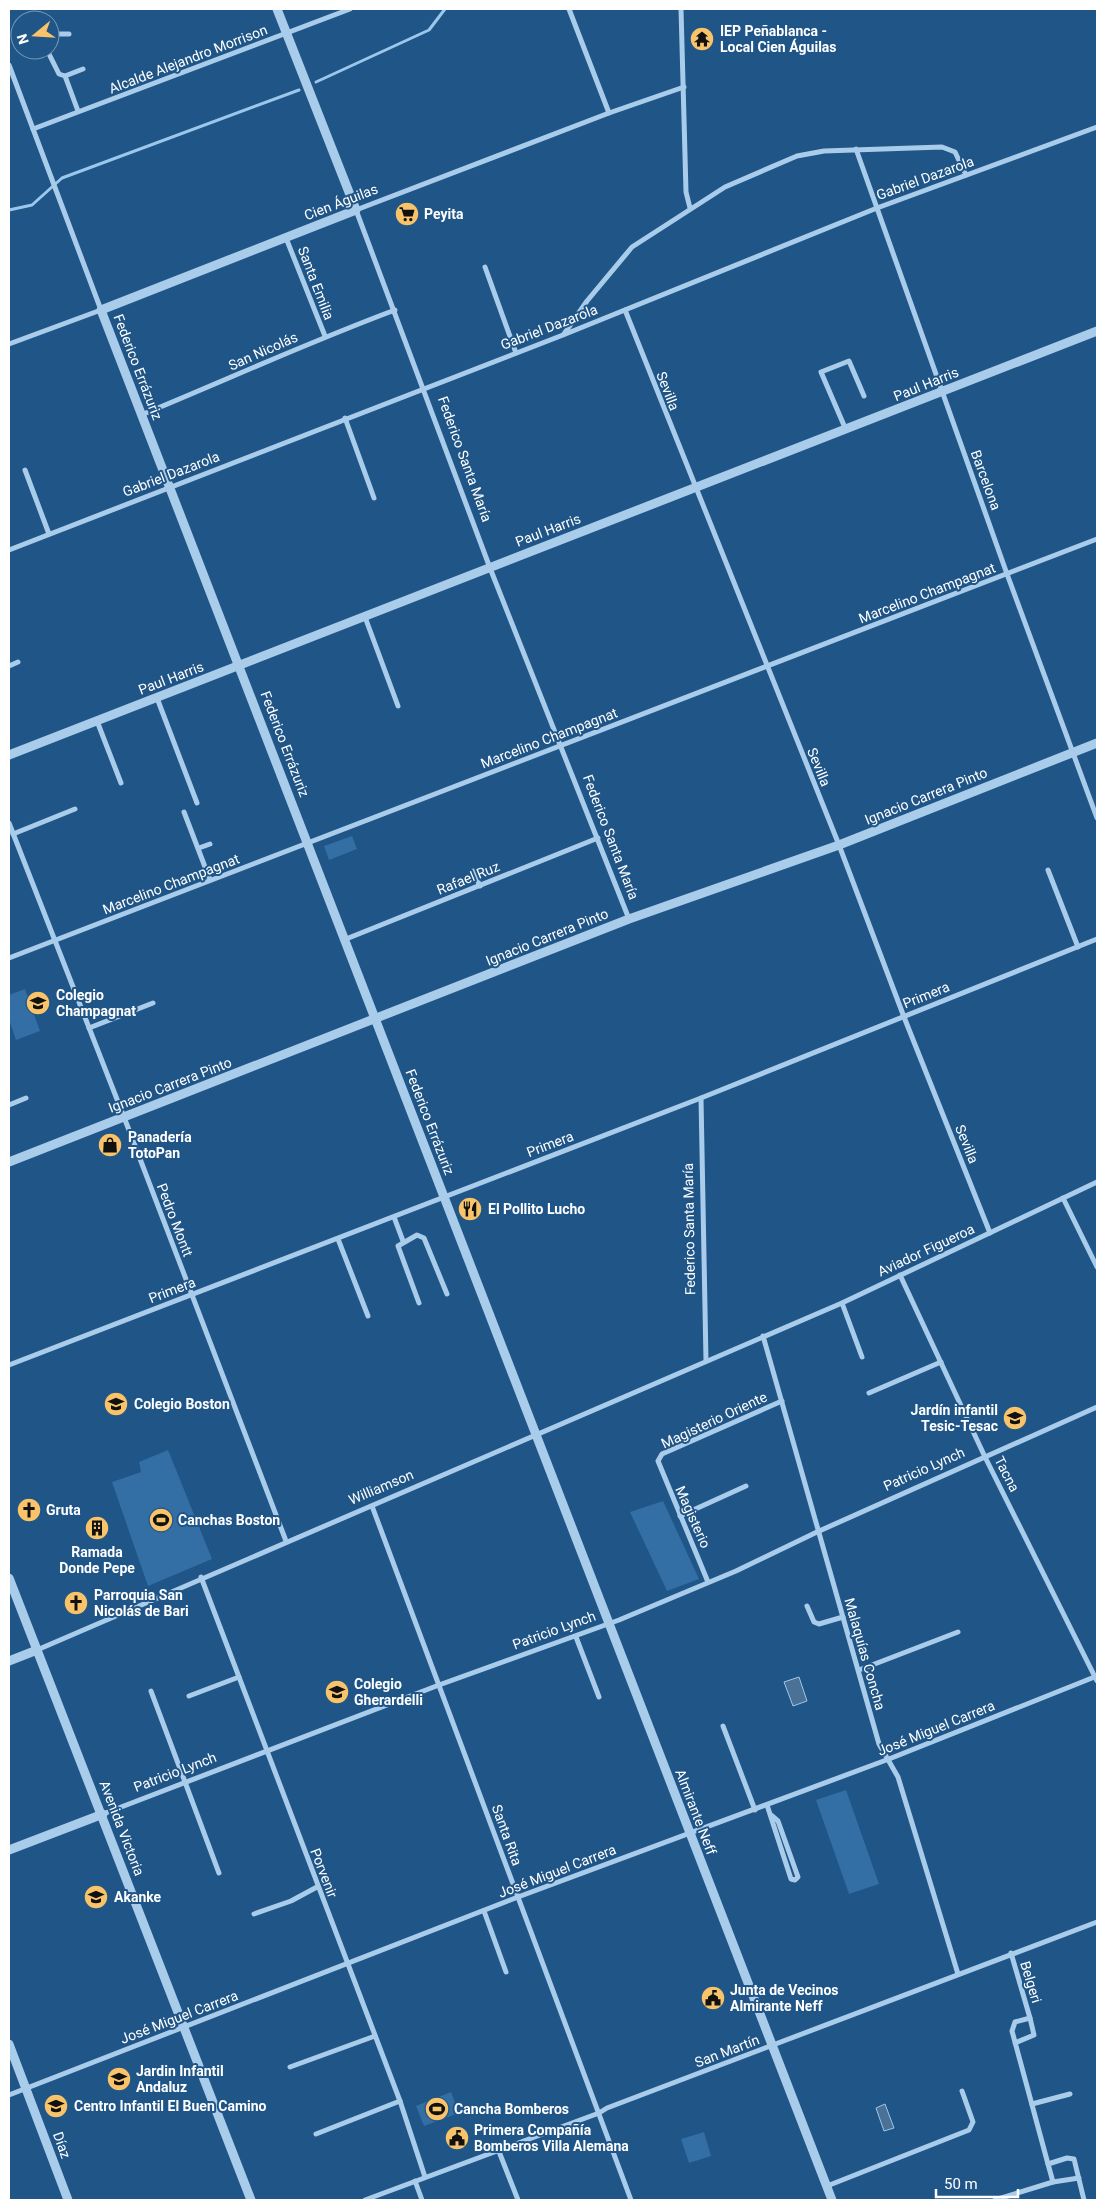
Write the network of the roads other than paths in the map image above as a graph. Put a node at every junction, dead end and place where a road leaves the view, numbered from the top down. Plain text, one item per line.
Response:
1 (278, 9) edge
2 (350, 9) edge
3 (569, 9) edge
4 (681, 9) edge
5 (288, 33) junction
6 (60, 34) edge
7 (69, 34) dead end
8 (52, 60) edge
9 (9, 65) edge
10 (83, 69) dead end
11 (65, 76) junction
12 (684, 86) junction
13 (78, 112) junction
14 (609, 113) junction
15 (1097, 127) edge
16 (34, 129) junction
17 (856, 149) junction
18 (966, 175) junction
19 (690, 208) junction
20 (877, 208) junction
21 (356, 210) junction
22 (286, 238) junction
23 (485, 267) dead end
24 (101, 310) junction
25 (395, 310) junction
26 (625, 310) junction
27 (1097, 331) edge
28 (563, 334) junction
29 (324, 336) junction
30 (9, 344) edge
31 (516, 352) junction
32 (424, 388) junction
33 (943, 393) junction
34 (864, 396) dead end
35 (141, 414) junction
36 (345, 418) junction
37 (846, 430) junction
38 (25, 470) dead end
39 (170, 487) junction
40 (694, 488) junction
41 (374, 498) dead end
42 (49, 534) junction
43 (1097, 539) edge
44 (9, 550) edge
45 (490, 568) junction
46 (1007, 574) junction
47 (365, 616) junction
48 (18, 662) dead end
49 (240, 665) junction
50 (9, 666) edge
51 (766, 667) junction
52 (157, 698) junction
53 (398, 706) dead end
54 (97, 721) junction
55 (1097, 743) edge
56 (561, 746) junction
57 (1073, 752) junction
58 (9, 755) edge
59 (121, 783) dead end
60 (197, 803) dead end
61 (75, 809) dead end
62 (184, 812) dead end
63 (1097, 818) edge
64 (9, 823) edge
65 (13, 834) junction
66 (598, 838) junction
67 (308, 843) junction
68 (210, 844) dead end
69 (839, 845) junction
70 (199, 848) junction
71 (1048, 870) dead end
72 (474, 871) dead end
73 (210, 880) junction
74 (480, 886) junction
75 (629, 919) junction
76 (346, 939) junction
77 (1097, 939) edge
78 (54, 940) junction
79 (1078, 947) junction
80 (9, 958) edge
81 (153, 1003) dead end
82 (904, 1017) junction
83 (376, 1019) junction
84 (89, 1028) junction
85 (26, 1098) dead end
86 (701, 1098) junction
87 (9, 1105) edge
88 (124, 1117) junction
89 (9, 1162) edge
90 (1097, 1182) edge
91 (444, 1197) junction
92 (1063, 1198) junction
93 (394, 1217) junction
94 (990, 1233) junction
95 (338, 1239) junction
96 (403, 1241) junction
97 (1097, 1267) edge
98 (900, 1275) junction
99 (447, 1294) dead end
100 (192, 1295) junction
101 (842, 1302) junction
102 (419, 1303) dead end
103 (368, 1316) dead end
104 (763, 1336) junction
105 (862, 1357) dead end
106 (706, 1361) junction
107 (941, 1362) junction
108 (9, 1365) edge
109 (869, 1394) dead end
110 (782, 1401) junction
111 (1097, 1407) edge
112 (536, 1433) junction
113 (986, 1457) junction
114 (658, 1461) joint
115 (746, 1486) dead end
116 (372, 1506) junction
117 (680, 1516) junction
118 (817, 1532) junction
119 (286, 1541) junction
120 (201, 1577) junction
121 (9, 1578) edge
122 (708, 1582) junction
123 (807, 1606) dead end
124 (843, 1617) junction
125 (611, 1624) junction
126 (958, 1632) dead end
127 (576, 1637) junction
128 (36, 1650) junction
129 (9, 1661) edge
130 (859, 1670) junction
131 (238, 1677) junction
132 (1097, 1678) edge
133 (439, 1686) junction
134 (151, 1691) dead end
135 (190, 1696) dead end
136 (599, 1697) dead end
137 (723, 1726) dead end
138 (267, 1752) junction
139 (889, 1759) junction
140 (185, 1782) junction
141 (767, 1805) junction
142 (755, 1810) junction
143 (103, 1814) junction
144 (771, 1815) junction
145 (689, 1834) junction
146 (9, 1850) edge
147 (219, 1873) dead end
148 (317, 1886) junction
149 (518, 1897) junction
150 (484, 1911) junction
151 (254, 1914) dead end
152 (1097, 1922) edge
153 (1011, 1954) junction
154 (347, 1964) junction
155 (506, 1972) dead end
156 (958, 1974) junction
157 (1030, 2018) junction
158 (184, 2027) junction
159 (375, 2036) junction
160 (1015, 2043) junction
161 (9, 2044) edge
162 (771, 2046) junction
163 (290, 2068) dead end
164 (26, 2087) junction
165 (962, 2091) dead end
166 (1070, 2094) dead end
167 (9, 2095) edge
168 (400, 2101) junction
169 (1032, 2104) junction
170 (599, 2114) junction
171 (316, 2134) dead end
172 (498, 2149) junction
173 (1048, 2164) junction
174 (426, 2177) junction
175 (1079, 2178) junction
176 (415, 2181) junction
177 (1053, 2182) junction
178 (827, 2186) junction
179 (68, 2200) edge
180 (252, 2200) edge
181 (365, 2200) edge
182 (422, 2200) edge
183 (518, 2200) edge
184 (631, 2200) edge
185 (832, 2200) edge
186 (995, 2200) edge
187 (1084, 2200) edge

1 - 5 street, Federico Santa María
2 - 5 street, Alcalde Alejandro Morrison
3 - 14 street
4 - 12 street
5 - 13 street, Alcalde Alejandro Morrison
5 - 21 street, Federico Santa María
6 - 7 street
8 - 11 street
9 - 16 street, Federico Errázuriz
10 - 11 street
11 - 13 street
12 - 14 street, Cien Águilas
12 - 19 street
13 - 16 street, Alcalde Alejandro Morrison
14 - 21 street, Cien Águilas
15 - 18 street, Gabriel Dazarola
16 - 24 street, Federico Errázuriz
17 - 18 street
17 - 19 street
17 - 20 street, Barcelona
18 - 20 street, Gabriel Dazarola
19 - 28 street
20 - 26 street, Gabriel Dazarola
20 - 33 street, Barcelona
21 - 22 street, Cien Águilas
21 - 25 street, Federico Santa María
22 - 24 street, Cien Águilas
22 - 29 street, Santa Emilia
23 - 31 street
24 - 30 street, Cien Águilas
24 - 35 street, Federico Errázuriz
25 - 29 street, San Nicolás
25 - 32 street, Federico Santa María
26 - 28 street, Gabriel Dazarola
26 - 40 street, Sevilla
27 - 33 street, Paul Harris
28 - 31 street, Gabriel Dazarola
29 - 35 street, San Nicolás
31 - 32 street, Gabriel Dazarola
32 - 36 street, Gabriel Dazarola
32 - 45 street, Federico Santa María
33 - 37 street, Paul Harris
33 - 46 street, Barcelona
34 - 37 street
35 - 39 street, Federico Errázuriz
36 - 39 street, Gabriel Dazarola
36 - 41 street
37 - 40 street, Paul Harris
38 - 42 street
39 - 42 street, Gabriel Dazarola
39 - 49 street, Federico Errázuriz
40 - 45 street, Paul Harris
40 - 51 street, Sevilla
42 - 44 street, Gabriel Dazarola
43 - 46 street, Marcelino Champagnat
45 - 47 street, Paul Harris
45 - 56 street, Federico Santa María
46 - 51 street, Marcelino Champagnat
46 - 57 street, Barcelona
47 - 49 street, Paul Harris
47 - 53 street
48 - 50 street
49 - 52 street, Paul Harris
49 - 67 street, Federico Errázuriz
51 - 56 street, Marcelino Champagnat
51 - 69 street, Sevilla
52 - 54 street, Paul Harris
52 - 60 street
54 - 58 street, Paul Harris
54 - 59 street
55 - 57 street, Ignacio Carrera Pinto
56 - 66 street, Federico Santa María
56 - 67 street, Marcelino Champagnat
57 - 63 street, Barcelona
57 - 69 street, Ignacio Carrera Pinto
61 - 65 street
62 - 70 street
64 - 65 street, Pedro Montt
65 - 78 street, Pedro Montt
66 - 74 street, Rafael Ruz
66 - 75 street, Federico Santa María
67 - 73 street, Marcelino Champagnat
67 - 76 street, Federico Errázuriz
68 - 70 street
69 - 75 street, Ignacio Carrera Pinto
69 - 82 street, Sevilla
70 - 73 street
71 - 79 street
72 - 74 street
73 - 78 street, Marcelino Champagnat
74 - 76 street, Rafael Ruz
75 - 83 street, Ignacio Carrera Pinto
76 - 83 street, Federico Errázuriz
77 - 79 street, Primera
78 - 80 street, Marcelino Champagnat
78 - 84 street, Pedro Montt
79 - 82 street, Primera
81 - 84 street
82 - 86 street, Primera
82 - 94 street, Sevilla
83 - 88 street, Ignacio Carrera Pinto
83 - 91 street, Federico Errázuriz
84 - 88 street, Pedro Montt
85 - 87 street
86 - 91 street, Primera
86 - 106 street, Federico Santa María
88 - 89 street, Ignacio Carrera Pinto
88 - 100 street, Pedro Montt
90 - 92 street, Aviador Figueroa
91 - 93 street, Primera
91 - 112 street, Federico Errázuriz
92 - 94 street, Aviador Figueroa
92 - 97 street
93 - 95 street, Primera
93 - 96 street
94 - 98 street, Aviador Figueroa
95 - 100 street, Primera
95 - 103 street
96 - 99 street
96 - 102 street
98 - 101 street, Aviador Figueroa
98 - 107 street, Tacna
100 - 108 street, Primera
100 - 119 street, Pedro Montt
101 - 104 street, Aviador Figueroa
101 - 105 street
104 - 106 street, Williamson
104 - 110 street, Malaquías Concha
106 - 112 street, Williamson
107 - 109 street
107 - 113 street, Tacna
110 - 114 street, Magisterio Oriente
110 - 118 street, Malaquías Concha
111 - 113 street, Patricio Lynch
112 - 116 street, Williamson
112 - 125 street, Almirante Neff
113 - 118 street, Patricio Lynch
113 - 132 street, Tacna
114 - 117 street, Magisterio
115 - 117 street
116 - 119 street, Williamson
116 - 133 street, Santa Rita
117 - 122 street, Magisterio
118 - 122 street, Patricio Lynch
118 - 124 street, Malaquías Concha
119 - 120 street, Williamson
120 - 128 street, Williamson
120 - 131 street, Porvenir
121 - 128 street, Avenida Victoria
122 - 125 street, Patricio Lynch
123 - 124 street
124 - 130 street, Malaquías Concha
125 - 127 street, Patricio Lynch
125 - 145 street, Almirante Neff
126 - 130 street
127 - 133 street, Patricio Lynch
127 - 136 street
128 - 129 street, Williamson
128 - 143 street, Avenida Victoria
130 - 139 street, Malaquías Concha
131 - 135 street
131 - 138 street, Porvenir
132 - 139 street, José Miguel Carrera
133 - 138 street, Patricio Lynch
133 - 149 street, Santa Rita
134 - 140 street
137 - 142 street
138 - 140 street, Patricio Lynch
138 - 148 street, Porvenir
139 - 141 street, José Miguel Carrera
139 - 156 street, Malaquías Concha
140 - 143 street, Patricio Lynch
140 - 147 street
141 - 142 street, José Miguel Carrera
141 - 144 street
142 - 145 street, José Miguel Carrera
143 - 146 street, Patricio Lynch
143 - 158 street, Avenida Victoria
144 - 144 street
145 - 149 street, José Miguel Carrera
145 - 162 street, Almirante Neff
148 - 151 street
148 - 154 street, Porvenir
149 - 150 street, José Miguel Carrera
149 - 170 street, Santa Rita
150 - 154 street, José Miguel Carrera
150 - 155 street
152 - 153 street, San Martín
153 - 156 street, San Martín
153 - 157 street, Belgeri
154 - 158 street, José Miguel Carrera
154 - 159 street, Porvenir
156 - 162 street, San Martín
157 - 160 street, Belgeri
157 - 160 street, Belgeri
158 - 164 street, José Miguel Carrera
158 - 180 street, Avenida Victoria
159 - 163 street
159 - 168 street, Porvenir
160 - 169 street, Belgeri
161 - 164 street, Díaz
162 - 170 street, San Martín
162 - 178 street, Almirante Neff
164 - 167 street, José Miguel Carrera
164 - 179 street, Díaz
165 - 178 street
166 - 169 street
168 - 171 street
168 - 174 street, Porvenir
169 - 173 street, Belgeri
170 - 172 street, San Martín
170 - 184 street, Santa Rita
172 - 174 street, San Martín
172 - 183 street
173 - 175 street
173 - 177 street, Belgeri
174 - 176 street, San Martín
175 - 177 street
175 - 187 street
176 - 181 street, San Martín
176 - 182 street
177 - 186 street
178 - 185 street, Almirante Neff

